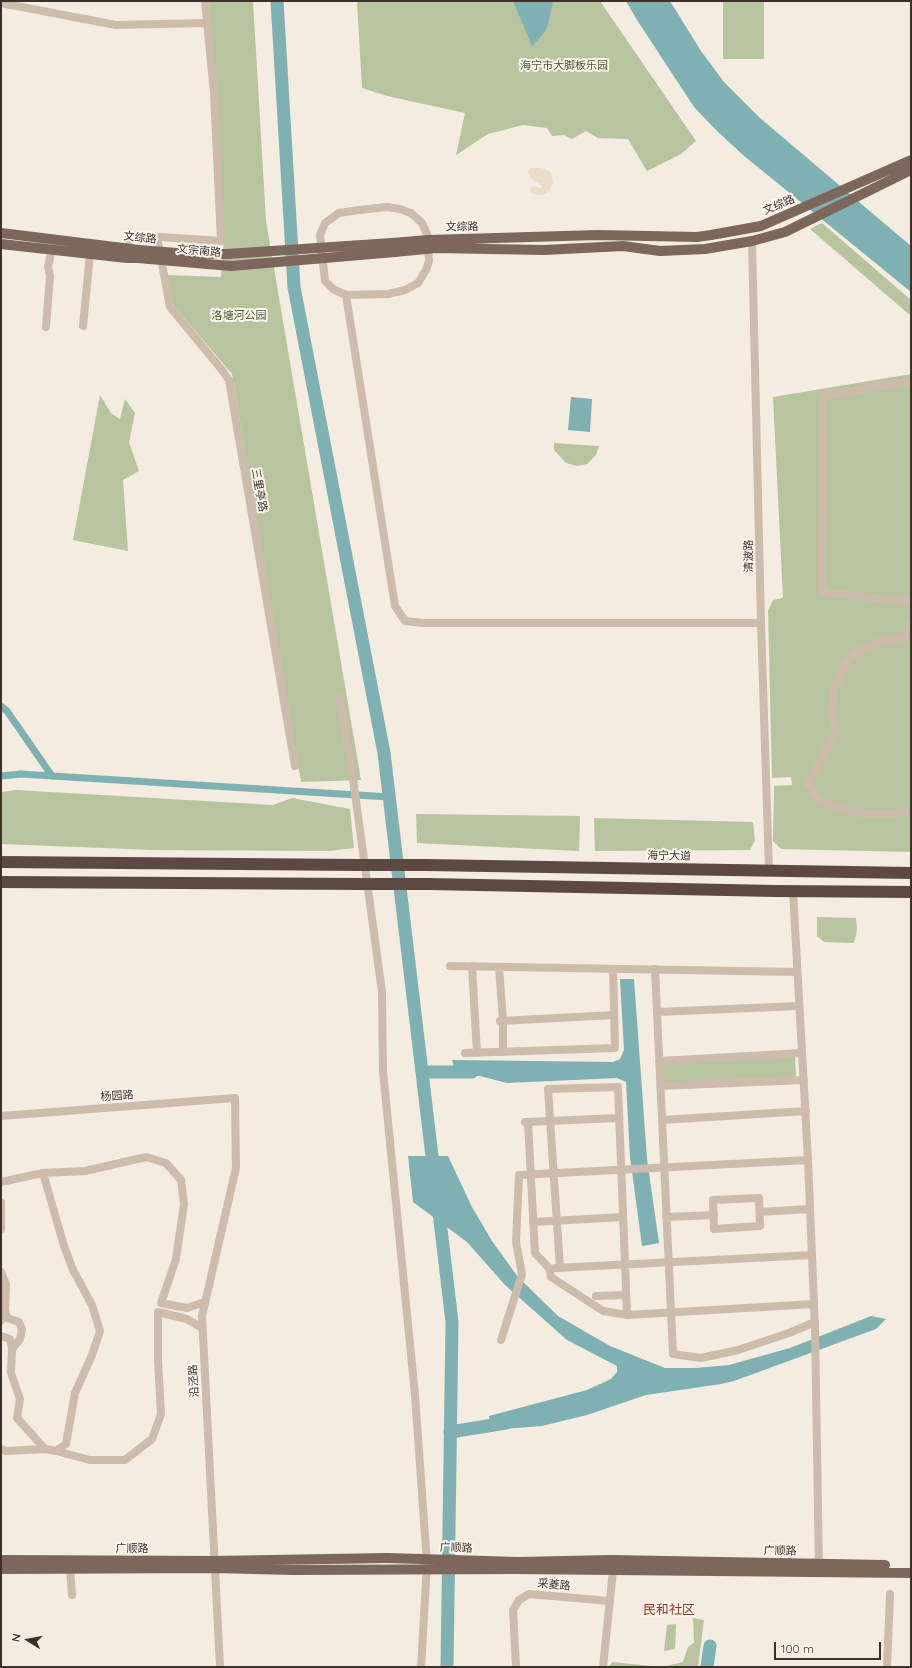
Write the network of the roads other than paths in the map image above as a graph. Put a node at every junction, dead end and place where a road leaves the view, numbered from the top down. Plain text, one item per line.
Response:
1 (205, 1) edge
2 (1, 3) edge
3 (206, 23) junction
4 (911, 160) edge
5 (911, 170) edge
6 (1, 233) edge
7 (157, 237) junction
8 (752, 241) junction
9 (1, 244) edge
10 (429, 245) junction
11 (52, 250) junction
12 (90, 254) junction
13 (133, 254) junction
14 (346, 295) junction
15 (83, 326) dead end
16 (46, 327) dead end
17 (911, 381) edge
18 (911, 602) edge
19 (761, 623) junction
20 (911, 623) edge
21 (909, 637) edge
22 (339, 698) dead end
23 (295, 766) dead end
24 (911, 810) edge
25 (1, 862) edge
26 (769, 870) junction
27 (911, 873) edge
28 (1, 882) edge
29 (793, 891) junction
30 (911, 892) edge
31 (450, 966) dead end
32 (472, 966) junction
33 (499, 967) junction
34 (613, 969) junction
35 (655, 970) junction
36 (798, 972) junction
37 (799, 1006) junction
38 (657, 1012) junction
39 (614, 1015) junction
40 (502, 1021) junction
41 (503, 1052) junction
42 (465, 1053) dead end
43 (477, 1053) junction
44 (802, 1053) junction
45 (659, 1061) junction
46 (804, 1080) junction
47 (660, 1086) junction
48 (235, 1098) joint
49 (806, 1111) junction
50 (1, 1116) edge
51 (619, 1118) junction
52 (662, 1120) junction
53 (550, 1121) junction
54 (808, 1160) junction
55 (660, 1167) junction
56 (622, 1170) junction
57 (43, 1172) junction
58 (554, 1173) junction
59 (530, 1174) junction
60 (1, 1182) edge
61 (1, 1202) edge
62 (810, 1208) junction
63 (760, 1212) junction
64 (714, 1215) junction
65 (623, 1217) junction
66 (666, 1217) junction
67 (557, 1220) junction
68 (533, 1222) junction
69 (1, 1229) edge
70 (812, 1254) junction
71 (668, 1262) junction
72 (625, 1264) junction
73 (549, 1268) junction
74 (560, 1268) junction
75 (1, 1272) edge
76 (626, 1295) junction
77 (596, 1296) dead end
78 (205, 1302) junction
79 (814, 1304) junction
80 (5, 1310) junction
81 (671, 1312) junction
82 (627, 1315) junction
83 (1, 1321) edge
84 (815, 1325) junction
85 (202, 1328) junction
86 (1, 1336) edge
87 (501, 1340) dead end
88 (12, 1349) junction
89 (1, 1449) edge
90 (45, 1449) junction
91 (56, 1451) junction
92 (1, 1560) edge
93 (214, 1564) junction
94 (516, 1566) junction
95 (911, 1566) edge
96 (1, 1568) edge
97 (70, 1568) junction
98 (819, 1568) junction
99 (612, 1570) junction
100 (911, 1572) edge
101 (890, 1594) dead end
102 (72, 1595) dead end
103 (609, 1601) junction
104 (421, 1664) edge
105 (516, 1666) edge
106 (220, 1667) edge
107 (603, 1667) edge
108 (887, 1667) edge

1 - 3 street
2 - 3 street
3 - 7 street
4 - 10 main road, 文综路
5 - 8 main road
6 - 13 main road, 文综路
7 - 13 street
7 - 23 street, 三里亭路
8 - 10 main road
8 - 19 street, 清波路
9 - 11 main road, 文宗南路
10 - 13 main road, 文宗南路, bridge
10 - 14 street
10 - 14 street
11 - 12 main road, 文宗南路
11 - 16 street
12 - 13 main road, 文宗南路
12 - 15 street
14 - 19 street
17 - 18 street
19 - 26 street, 清波路
20 - 21 street
21 - 24 street
22 - 104 street
25 - 26 highway, 海宁大道, bridge
26 - 27 highway, 海宁大道
28 - 29 highway, bridge
29 - 30 highway
29 - 36 street
31 - 32 street
32 - 33 street
32 - 43 street
33 - 34 street
33 - 40 street
34 - 35 street
34 - 39 street
35 - 36 street
35 - 38 street
36 - 37 street
37 - 38 street
37 - 44 street
38 - 45 street
39 - 40 street
39 - 41 street
40 - 41 street
41 - 43 street
42 - 43 street
44 - 45 street
44 - 46 street
45 - 47 street
46 - 47 street
46 - 49 street
47 - 52 street
48 - 50 street, 杨园路
48 - 78 street, 沿泾路
49 - 52 street
49 - 54 street
51 - 53 street
51 - 53 street
51 - 56 street
52 - 55 street
53 - 58 street
53 - 59 street
54 - 55 street
54 - 62 street
55 - 56 street
55 - 66 street
56 - 58 street
56 - 65 street
57 - 60 street
57 - 78 street
57 - 91 street
58 - 59 street
58 - 67 street
59 - 68 street
59 - 87 street
61 - 69 street
62 - 63 street
62 - 70 street
63 - 64 street
63 - 64 street
64 - 66 street
65 - 67 street
65 - 72 street
66 - 71 street
67 - 68 street
67 - 74 street
68 - 73 street
70 - 71 street
70 - 79 street
71 - 72 street
71 - 81 street
72 - 74 street
72 - 76 street
73 - 74 street
73 - 82 street
75 - 80 street
76 - 77 street
76 - 82 street
78 - 85 street, 沿泾路
79 - 81 street
79 - 84 street
80 - 83 street
80 - 88 street
81 - 82 street
81 - 84 street
84 - 98 street
85 - 91 street
85 - 93 street, 沿泾路
86 - 88 street
88 - 90 street
89 - 90 street
90 - 91 street
92 - 93 main road, 广顺路
93 - 94 main road, 广顺路, bridge
93 - 94 main road, 广顺路, bridge
93 - 97 main road, 广顺路
93 - 106 street, 沿泾路
94 - 98 main road, 广顺路
94 - 99 main road, 广顺路
95 - 98 main road, 广顺路
96 - 97 main road, 广顺路
97 - 102 street
98 - 99 main road, 广顺路
98 - 100 main road, 广顺路
99 - 103 street
101 - 108 street
103 - 105 street, 采菱路
103 - 107 street

